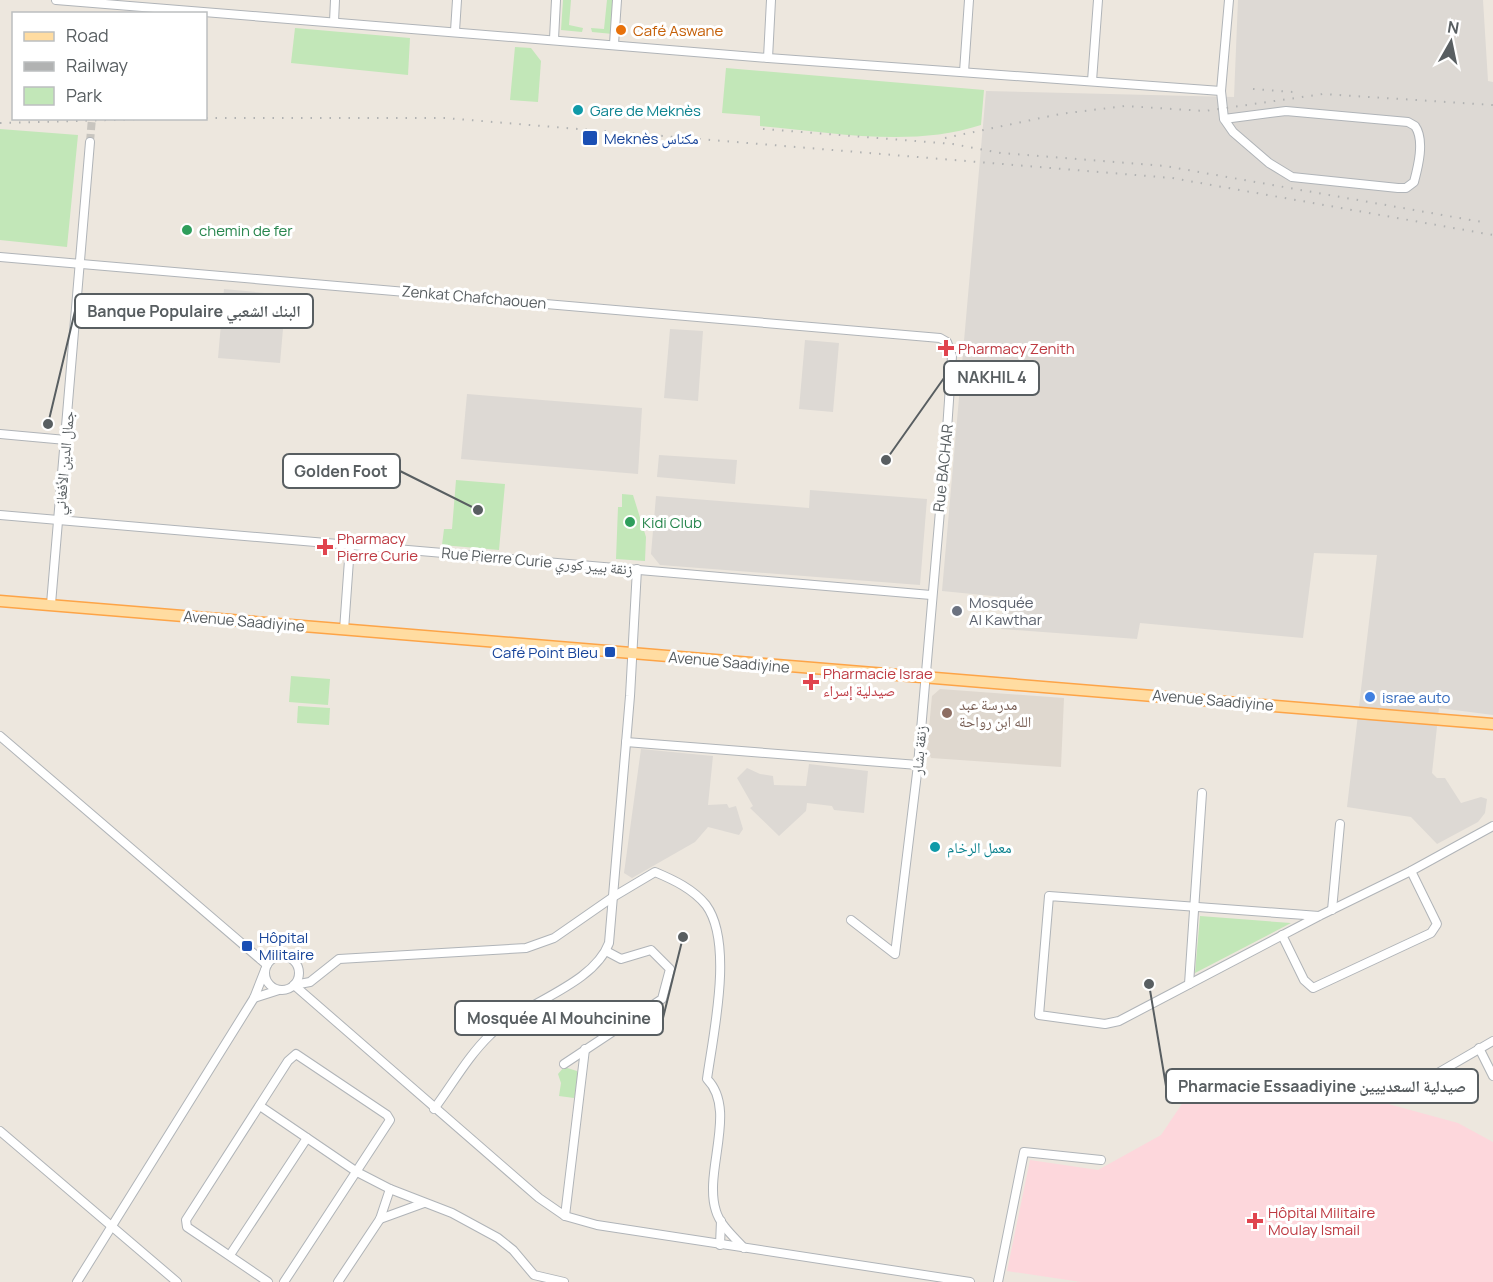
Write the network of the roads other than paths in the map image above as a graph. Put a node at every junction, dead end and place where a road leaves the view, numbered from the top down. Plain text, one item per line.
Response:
1 (56, 0) edge
2 (335, 0) edge
3 (457, 0) edge
4 (556, 0) edge
5 (617, 0) edge
6 (771, 0) edge
7 (969, 0) edge
8 (1098, 0) edge
9 (1229, 0) edge
10 (101, 6) edge
11 (188, 12) edge
12 (207, 13) edge
13 (334, 22) junction
14 (455, 31) junction
15 (554, 39) junction
16 (615, 44) junction
17 (768, 58) junction
18 (964, 72) junction
19 (1092, 81) junction
20 (1221, 91) junction
21 (1224, 118) junction
22 (90, 142) tunnel mouth
23 (0, 257) edge
24 (80, 264) junction
25 (947, 342) joint
26 (0, 434) edge
27 (66, 440) junction
28 (0, 515) edge
29 (58, 520) junction
30 (350, 546) junction
31 (637, 569) junction
32 (931, 595) junction
33 (0, 601) edge
34 (51, 604) junction
35 (344, 630) junction
36 (633, 654) junction
37 (925, 679) junction
38 (1493, 724) edge
39 (0, 736) edge
40 (626, 742) junction
41 (918, 765) junction
42 (1202, 793) dead end
43 (1340, 824) dead end
44 (1493, 826) edge
45 (1411, 871) junction
46 (613, 897) junction
47 (1196, 907) junction
48 (1332, 910) junction
49 (1319, 916) junction
50 (851, 920) dead end
51 (1282, 935) junction
52 (606, 951) junction
53 (268, 965) junction
54 (298, 974) junction
55 (316, 977) junction
56 (1189, 984) junction
57 (294, 985) junction
58 (282, 990) junction
59 (254, 998) junction
60 (1493, 1041) edge
61 (1479, 1048) junction
62 (585, 1049) junction
63 (564, 1064) dead end
64 (1493, 1076) edge
65 (1412, 1088) dead end
66 (260, 1106) junction
67 (434, 1109) junction
68 (0, 1131) edge
69 (307, 1138) junction
70 (1101, 1160) dead end
71 (357, 1172) junction
72 (390, 1189) junction
73 (424, 1203) junction
74 (565, 1216) junction
75 (380, 1219) junction
76 (721, 1221) junction
77 (112, 1226) junction
78 (720, 1245) junction
79 (744, 1248) junction
80 (230, 1255) junction
81 (77, 1282) edge
82 (177, 1282) edge
83 (268, 1282) edge
84 (284, 1282) edge
85 (338, 1282) edge
86 (564, 1282) edge
87 (970, 1282) edge
88 (998, 1282) edge

1 - 10 street
2 - 13 street
3 - 14 street
4 - 15 street
5 - 16 street
6 - 17 street
7 - 18 street
8 - 19 street
9 - 20 street
10 - 11 street
12 - 13 street
13 - 14 street
14 - 15 street
15 - 16 street
16 - 17 street
17 - 18 street
18 - 19 street
19 - 20 street
20 - 21 street
21 - 21 street
22 - 24 street, جمال الدين الأفغاني
23 - 24 street, Zenkat Chafchaouen
24 - 25 street, Zenkat Chafchaouen
24 - 27 street, جمال الدين الأفغاني
25 - 32 street, Rue BACHAR
26 - 27 street
27 - 29 street, جمال الدين الأفغاني
28 - 29 street, Rue Pierre Curie زنقة بيير كوري
29 - 30 street, Rue Pierre Curie زنقة بيير كوري
29 - 34 street, جمال الدين الأفغاني
30 - 31 street, Rue Pierre Curie زنقة بيير كوري
30 - 35 street
31 - 32 street, Rue Pierre Curie زنقة بيير كوري
31 - 36 street
32 - 37 street, زنقة بشار
33 - 34 main road, Avenue Saadiyine
34 - 35 main road, Avenue Saadiyine
35 - 36 main road, Avenue Saadiyine
36 - 37 main road, Avenue Saadiyine
36 - 40 street
37 - 38 main road, Avenue Saadiyine
37 - 41 street, زنقة بشار
39 - 53 street
40 - 41 street
40 - 46 street
41 - 50 street, زنقة بشار
42 - 47 street
43 - 48 street
44 - 45 street
45 - 48 street
45 - 51 street
46 - 52 street
46 - 55 street
46 - 76 street
47 - 49 street
47 - 56 street
47 - 56 street
48 - 49 street
49 - 51 street
51 - 56 street
52 - 62 street
52 - 67 street
53 - 54 street
53 - 58 street
53 - 59 street
54 - 55 street
54 - 57 street
55 - 57 street
57 - 58 street
57 - 67 street
58 - 59 street
59 - 77 street
60 - 61 street
61 - 64 street
61 - 65 street
62 - 63 street
62 - 74 street
66 - 69 street
66 - 71 street
66 - 80 street
67 - 74 street
68 - 77 street
69 - 71 street
69 - 80 street
70 - 88 street
71 - 72 street
71 - 84 street
72 - 73 street
72 - 75 street
73 - 75 street
73 - 86 street
74 - 78 street
75 - 85 street
76 - 78 street
76 - 79 street
77 - 81 street
77 - 82 street
78 - 79 street
79 - 87 street
80 - 83 street

